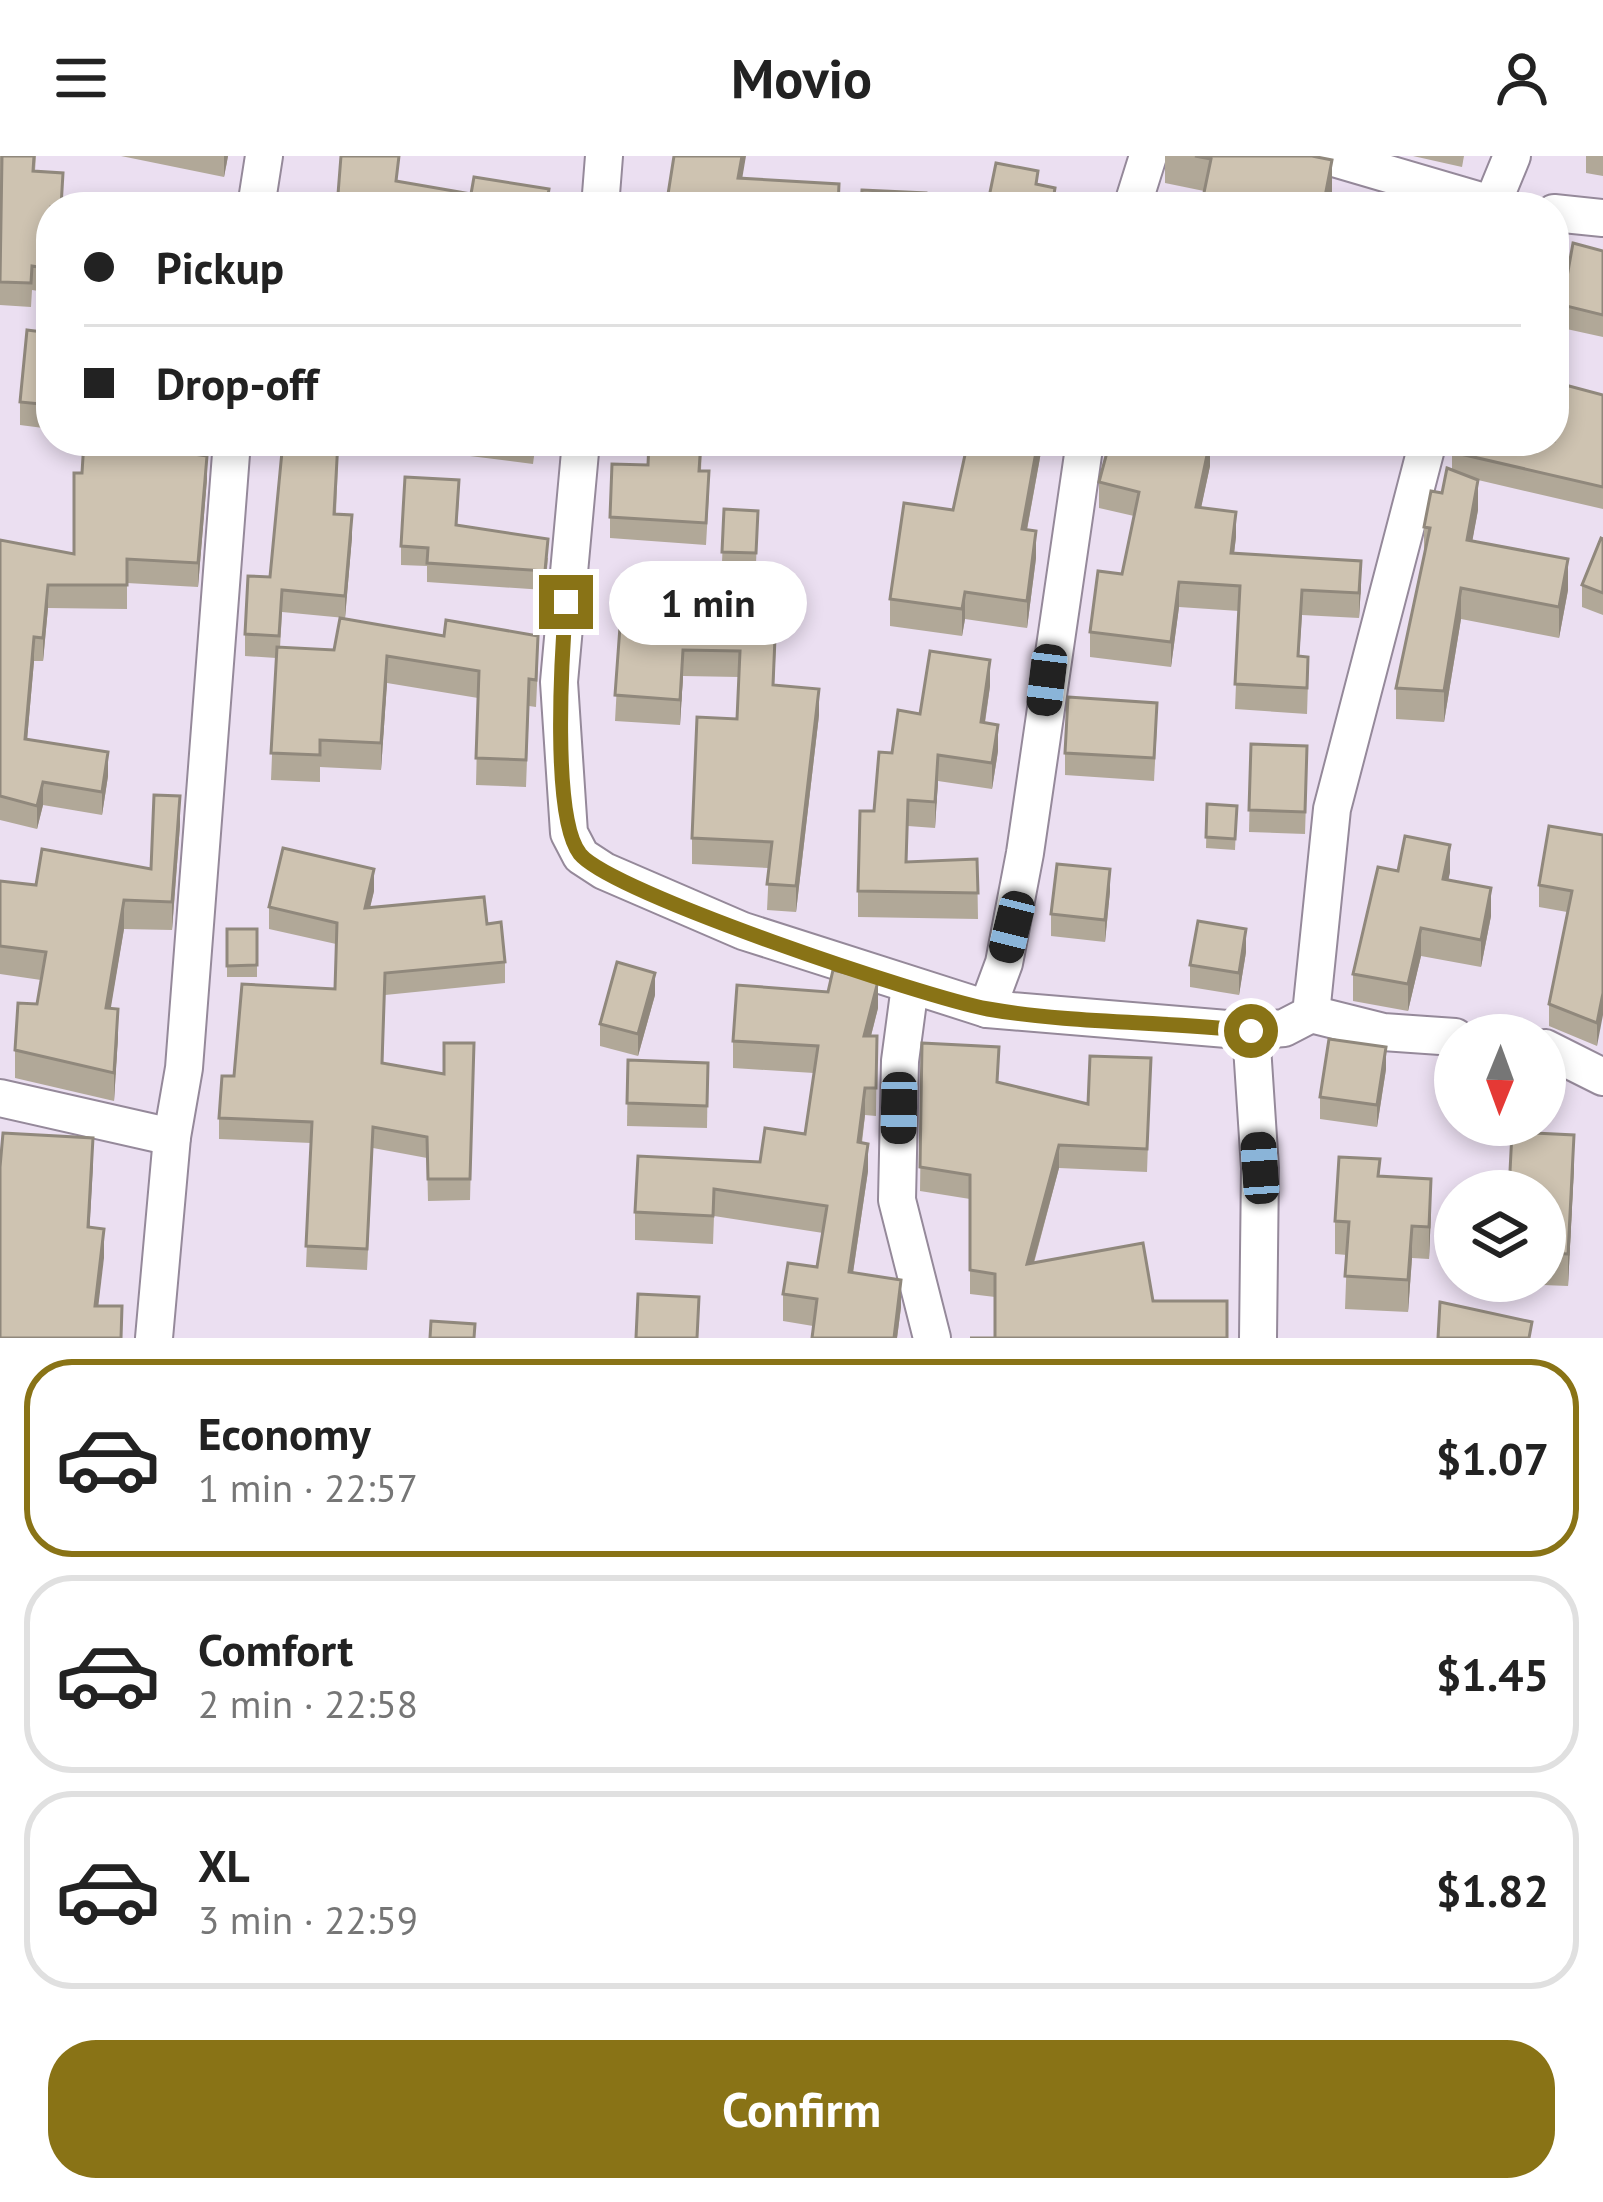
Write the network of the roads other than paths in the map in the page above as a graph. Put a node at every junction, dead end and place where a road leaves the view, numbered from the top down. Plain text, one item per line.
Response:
1 (264, 156) edge
2 (604, 156) edge
3 (1148, 156) edge
4 (1327, 156) edge
5 (1512, 156) edge
6 (258, 192) edge
7 (601, 192) edge
8 (1137, 192) edge
9 (1445, 192) edge
10 (1497, 192) edge
11 (1569, 215) edge
12 (1603, 218) edge
13 (231, 456) edge
14 (580, 456) edge
15 (1083, 456) edge
16 (1424, 456) edge
17 (910, 986) junction
18 (987, 1009) junction
19 (1311, 1014) junction
20 (1251, 1031) junction
21 (1434, 1036) edge
22 (1566, 1058) edge
23 (1603, 1077) edge
24 (0, 1099) edge
25 (172, 1136) junction
26 (154, 1338) edge
27 (932, 1338) edge
28 (1258, 1338) edge

1 - 6 street
2 - 7 street
3 - 8 street
4 - 9 street
5 - 10 street
11 - 12 street
13 - 25 street
14 - 17 street
15 - 18 street
16 - 19 street
17 - 18 street
17 - 27 street
18 - 20 street
19 - 20 street
19 - 21 street
20 - 28 street
22 - 23 street
24 - 25 street
25 - 26 street

